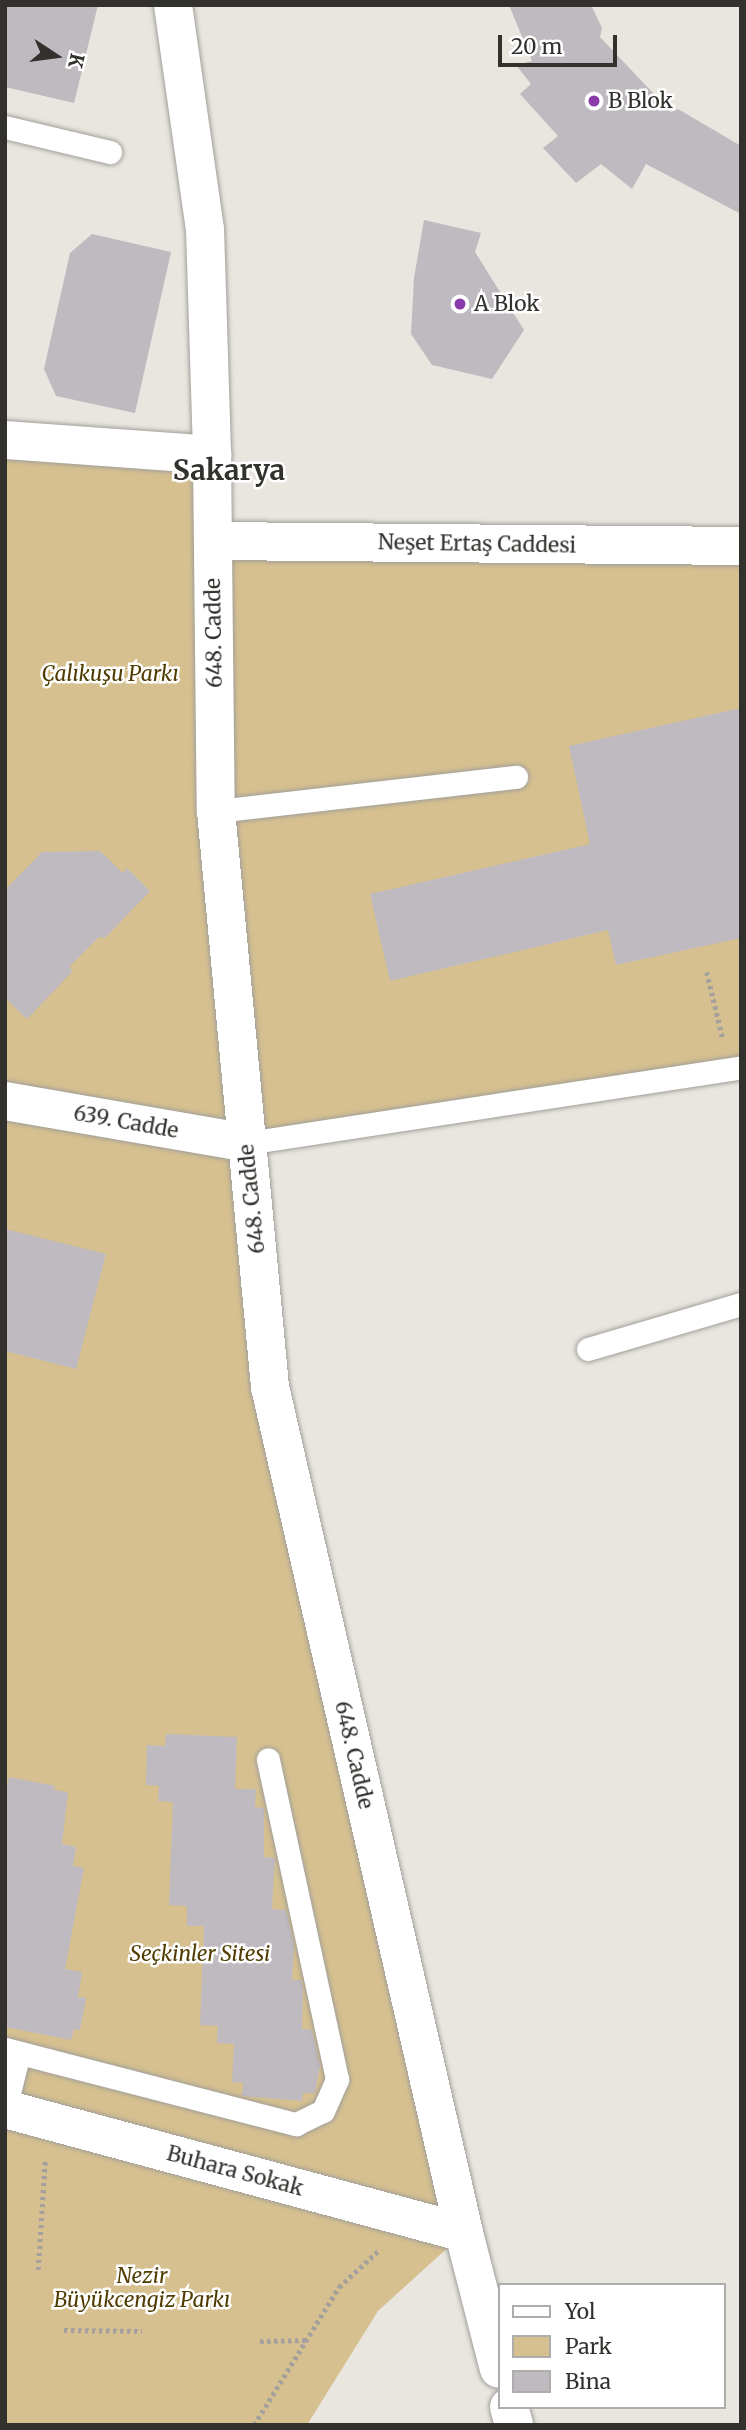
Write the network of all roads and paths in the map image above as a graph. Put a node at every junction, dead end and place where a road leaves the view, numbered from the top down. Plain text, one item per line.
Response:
1 (173, 5) edge
2 (5, 127) edge
3 (110, 152) dead end
4 (5, 440) edge
5 (212, 455) junction
6 (213, 541) junction
7 (741, 546) edge
8 (516, 777) dead end
9 (216, 811) junction
10 (707, 972) dead end
11 (736, 1068) edge
12 (5, 1101) edge
13 (247, 1143) junction
14 (741, 1304) edge
15 (588, 1349) dead end
16 (268, 1759) dead end
17 (12, 2051) edge
18 (5, 2109) edge
19 (48, 2120) junction
20 (413, 2219) junction
21 (464, 2233) junction
22 (38, 2270) dead end
23 (64, 2330) dead end
24 (142, 2331) dead end
25 (307, 2340) junction
26 (260, 2341) dead end
27 (498, 2365) edge
28 (254, 2425) edge

1 - 5 street, 648. Cadde
2 - 3 lane
4 - 5 street
5 - 6 street, 648. Cadde
6 - 7 street, Neşet Ertaş Caddesi
6 - 9 street, 648. Cadde
8 - 9 lane
9 - 13 street, 648. Cadde
10 - 11 path
11 - 13 lane
12 - 13 street, 639. Cadde
13 - 21 street, 648. Cadde
14 - 15 lane
16 - 17 lane
17 - 18 lane
18 - 19 street, Buhara Sokak
19 - 20 street, Buhara Sokak
19 - 22 path
20 - 21 street, Buhara Sokak
20 - 25 path
21 - 27 street, 648. Cadde
23 - 24 path
25 - 26 path
25 - 28 path

